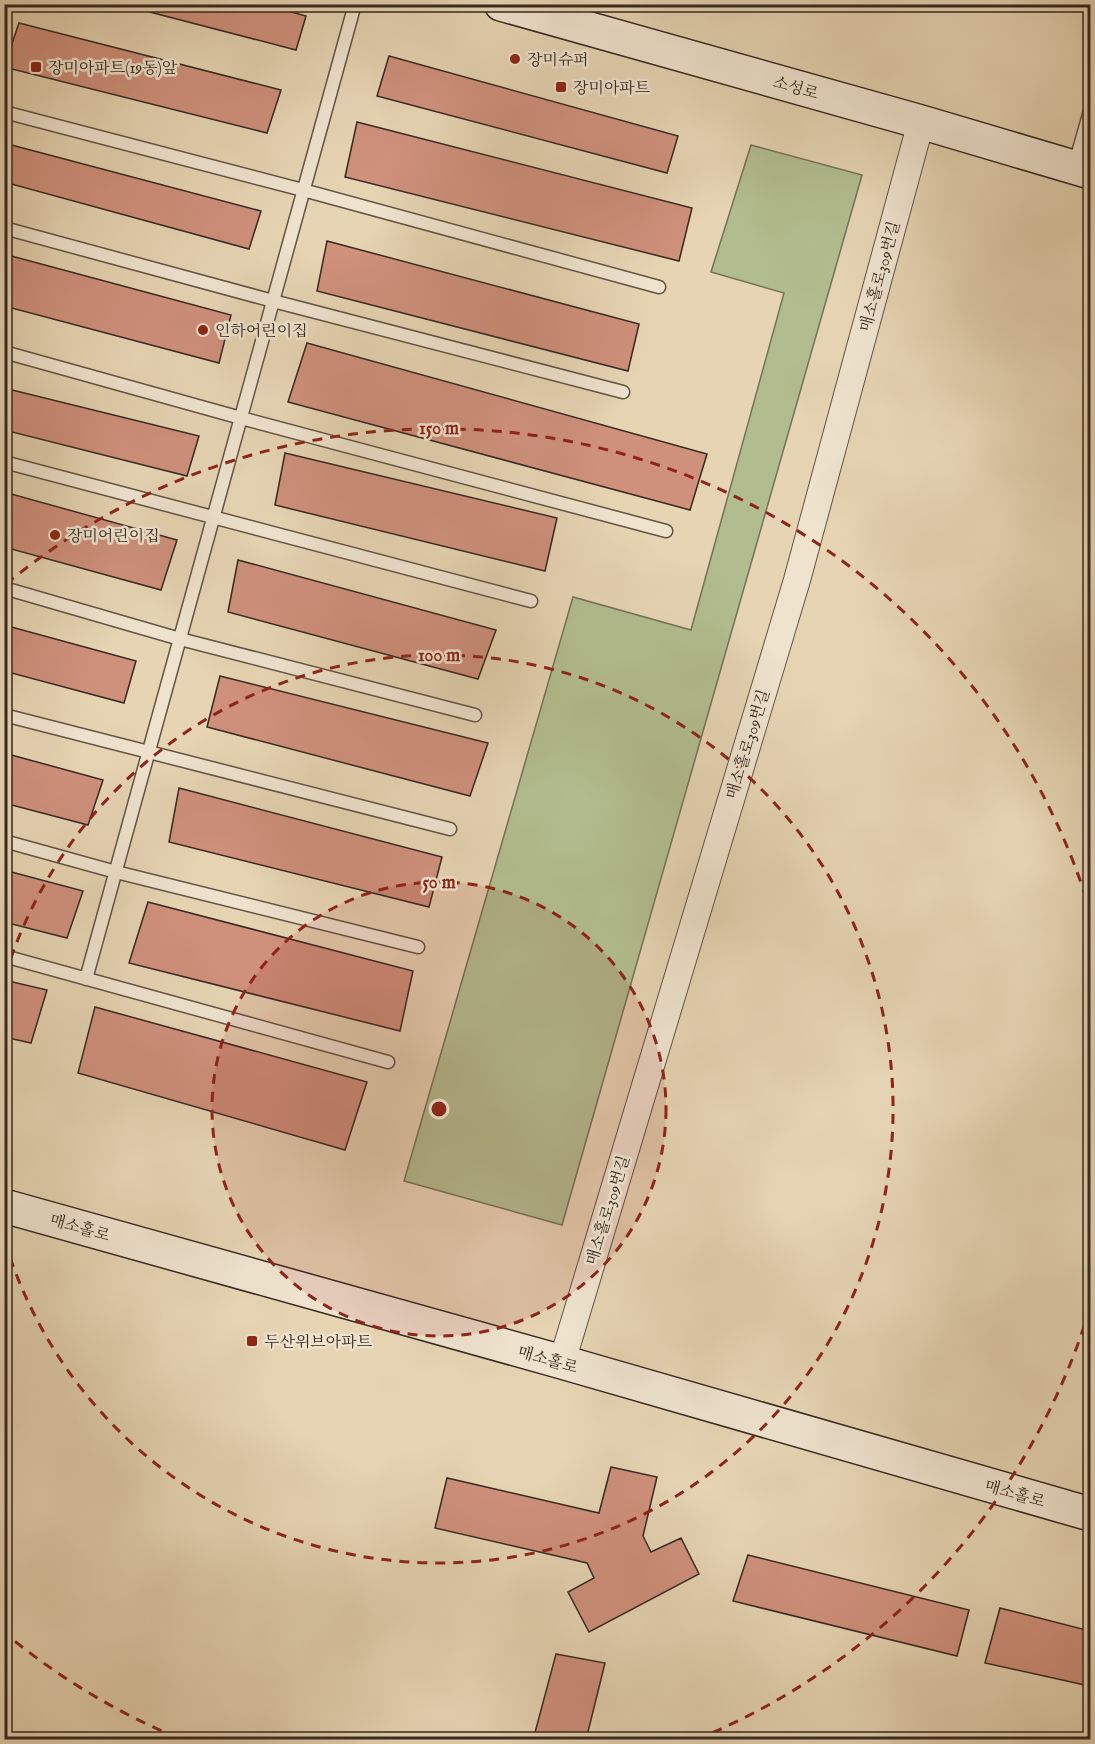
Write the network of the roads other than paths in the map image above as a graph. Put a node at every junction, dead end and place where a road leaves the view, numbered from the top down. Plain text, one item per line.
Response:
1 (355, 4) edge
2 (501, 4) edge
3 (1090, 111) edge
4 (4, 112) edge
5 (921, 122) junction
6 (1082, 170) edge
7 (303, 190) junction
8 (4, 228) edge
9 (659, 287) dead end
10 (273, 300) junction
11 (4, 352) edge
12 (623, 392) dead end
13 (241, 418) junction
14 (4, 462) edge
15 (213, 518) junction
16 (666, 531) dead end
17 (4, 588) edge
18 (531, 601) dead end
19 (180, 639) junction
20 (4, 715) edge
21 (476, 715) dead end
22 (149, 752) junction
23 (450, 830) dead end
24 (4, 841) edge
25 (116, 872) junction
26 (418, 947) dead end
27 (4, 956) edge
28 (86, 979) junction
29 (388, 1062) dead end
30 (4, 1206) edge
31 (562, 1362) junction
32 (1090, 1514) edge

1 - 7 lane
2 - 5 main road, 소성로
3 - 6 lane
4 - 7 lane
5 - 6 main road, 소성로
5 - 31 street, 매소홀로309번길
7 - 9 lane
7 - 10 lane
8 - 10 lane
10 - 12 lane
10 - 13 lane
11 - 13 lane
13 - 15 lane
13 - 16 lane
14 - 15 lane
15 - 18 lane
15 - 19 lane
17 - 19 lane
19 - 21 lane
19 - 22 lane
20 - 22 lane
22 - 23 lane
22 - 25 lane
24 - 25 lane
25 - 26 lane
25 - 28 lane
27 - 28 lane
28 - 29 lane
30 - 31 main road, 매소홀로
31 - 32 main road, 매소홀로

